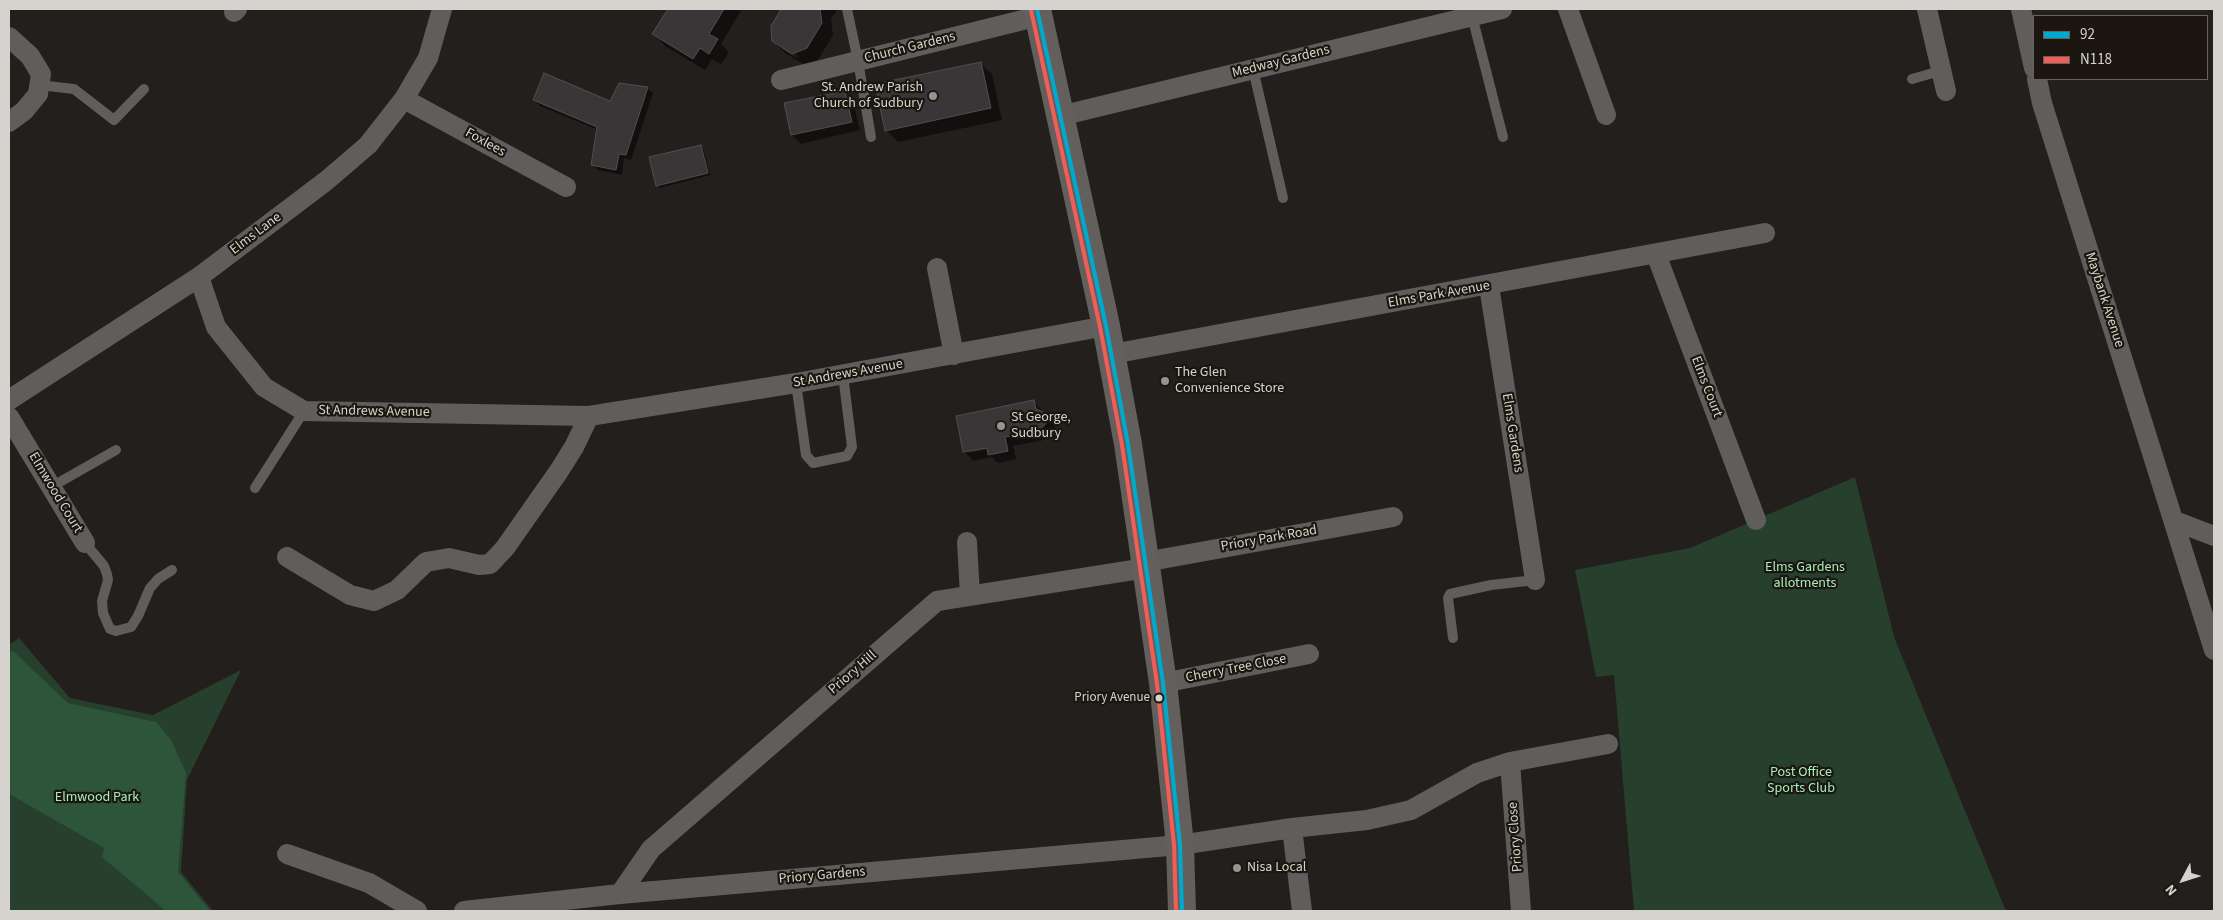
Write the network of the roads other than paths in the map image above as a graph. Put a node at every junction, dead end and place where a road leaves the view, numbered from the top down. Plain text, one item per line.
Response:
1 (847, 9) edge
2 (1502, 9) edge
3 (1568, 9) edge
4 (1927, 9) edge
5 (2021, 9) edge
6 (441, 10) edge
7 (1038, 13) edge
8 (1472, 16) junction
9 (9, 37) edge
10 (858, 61) junction
11 (2033, 63) edge
12 (1254, 69) junction
13 (1940, 71) junction
14 (1912, 79) dead end
15 (781, 80) dead end
16 (2037, 80) edge
17 (39, 85) junction
18 (144, 89) dead end
19 (1946, 91) dead end
20 (404, 99) junction
21 (1606, 115) dead end
22 (1060, 116) junction
23 (9, 122) edge
24 (871, 137) dead end
25 (1503, 137) dead end
26 (566, 187) dead end
27 (1283, 198) dead end
28 (1765, 233) dead end
29 (1656, 254) junction
30 (937, 268) dead end
31 (199, 278) junction
32 (1489, 286) junction
33 (1106, 326) junction
34 (954, 354) junction
35 (1112, 354) junction
36 (843, 375) junction
37 (796, 383) junction
38 (9, 400) edge
39 (304, 411) junction
40 (589, 416) junction
41 (9, 417) edge
42 (116, 450) dead end
43 (51, 487) junction
44 (255, 488) dead end
45 (1393, 517) dead end
46 (1756, 520) dead end
47 (2175, 521) junction
48 (2214, 536) edge
49 (967, 542) dead end
50 (85, 543) joint
51 (287, 557) dead end
52 (1146, 565) junction
53 (172, 570) dead end
54 (1535, 580) joint
55 (970, 595) junction
56 (1453, 638) dead end
57 (2214, 650) edge
58 (1309, 654) dead end
59 (1163, 683) junction
60 (1608, 744) dead end
61 (1510, 762) junction
62 (1292, 828) junction
63 (1180, 845) junction
64 (286, 854) dead end
65 (620, 894) junction
66 (417, 911) edge
67 (464, 911) edge
68 (1182, 911) edge
69 (1302, 911) edge
70 (1521, 911) edge

1 - 10 lane
2 - 8 street, Medway Gardens
3 - 21 street
4 - 13 street
5 - 11 street
6 - 20 street, Elms Lane
7 - 10 street, Church Gardens
7 - 22 main road
8 - 12 street, Medway Gardens
8 - 25 lane
9 - 17 street
10 - 15 street, Church Gardens
10 - 24 lane
12 - 22 street, Medway Gardens
12 - 27 lane
13 - 14 lane
13 - 19 street
16 - 47 street, Maybank Avenue
17 - 18 lane
17 - 23 street
20 - 26 street, Foxlees
20 - 31 street, Elms Lane
22 - 33 main road
28 - 29 street, Elms Park Avenue
29 - 32 street, Elms Park Avenue
29 - 46 street, Elms Court
30 - 34 street
31 - 38 street, Elms Lane
31 - 39 street, St Andrews Avenue
32 - 35 street, Elms Park Avenue
32 - 54 street, Elms Gardens
33 - 34 street, St Andrews Avenue
33 - 35 main road
34 - 36 street, St Andrews Avenue
35 - 52 main road
36 - 37 street, St Andrews Avenue
36 - 37 lane
37 - 40 street, St Andrews Avenue
39 - 40 street, St Andrews Avenue
39 - 44 lane
40 - 51 street
41 - 43 street, Elmwood Court
42 - 43 lane
43 - 50 street, Elmwood Court
45 - 52 street, Priory Park Road
47 - 48 street
47 - 57 street, Maybank Avenue
49 - 55 street
50 - 53 lane
52 - 55 street, Priory Hill
52 - 59 main road
54 - 56 lane
55 - 65 street, Priory Hill
58 - 59 street, Cherry Tree Close
59 - 63 main road
60 - 61 street
61 - 62 street
61 - 70 street, Priory Close
62 - 63 street
62 - 69 street
63 - 65 street, Priory Gardens
63 - 68 main road
64 - 66 street
65 - 67 street, Priory Gardens

